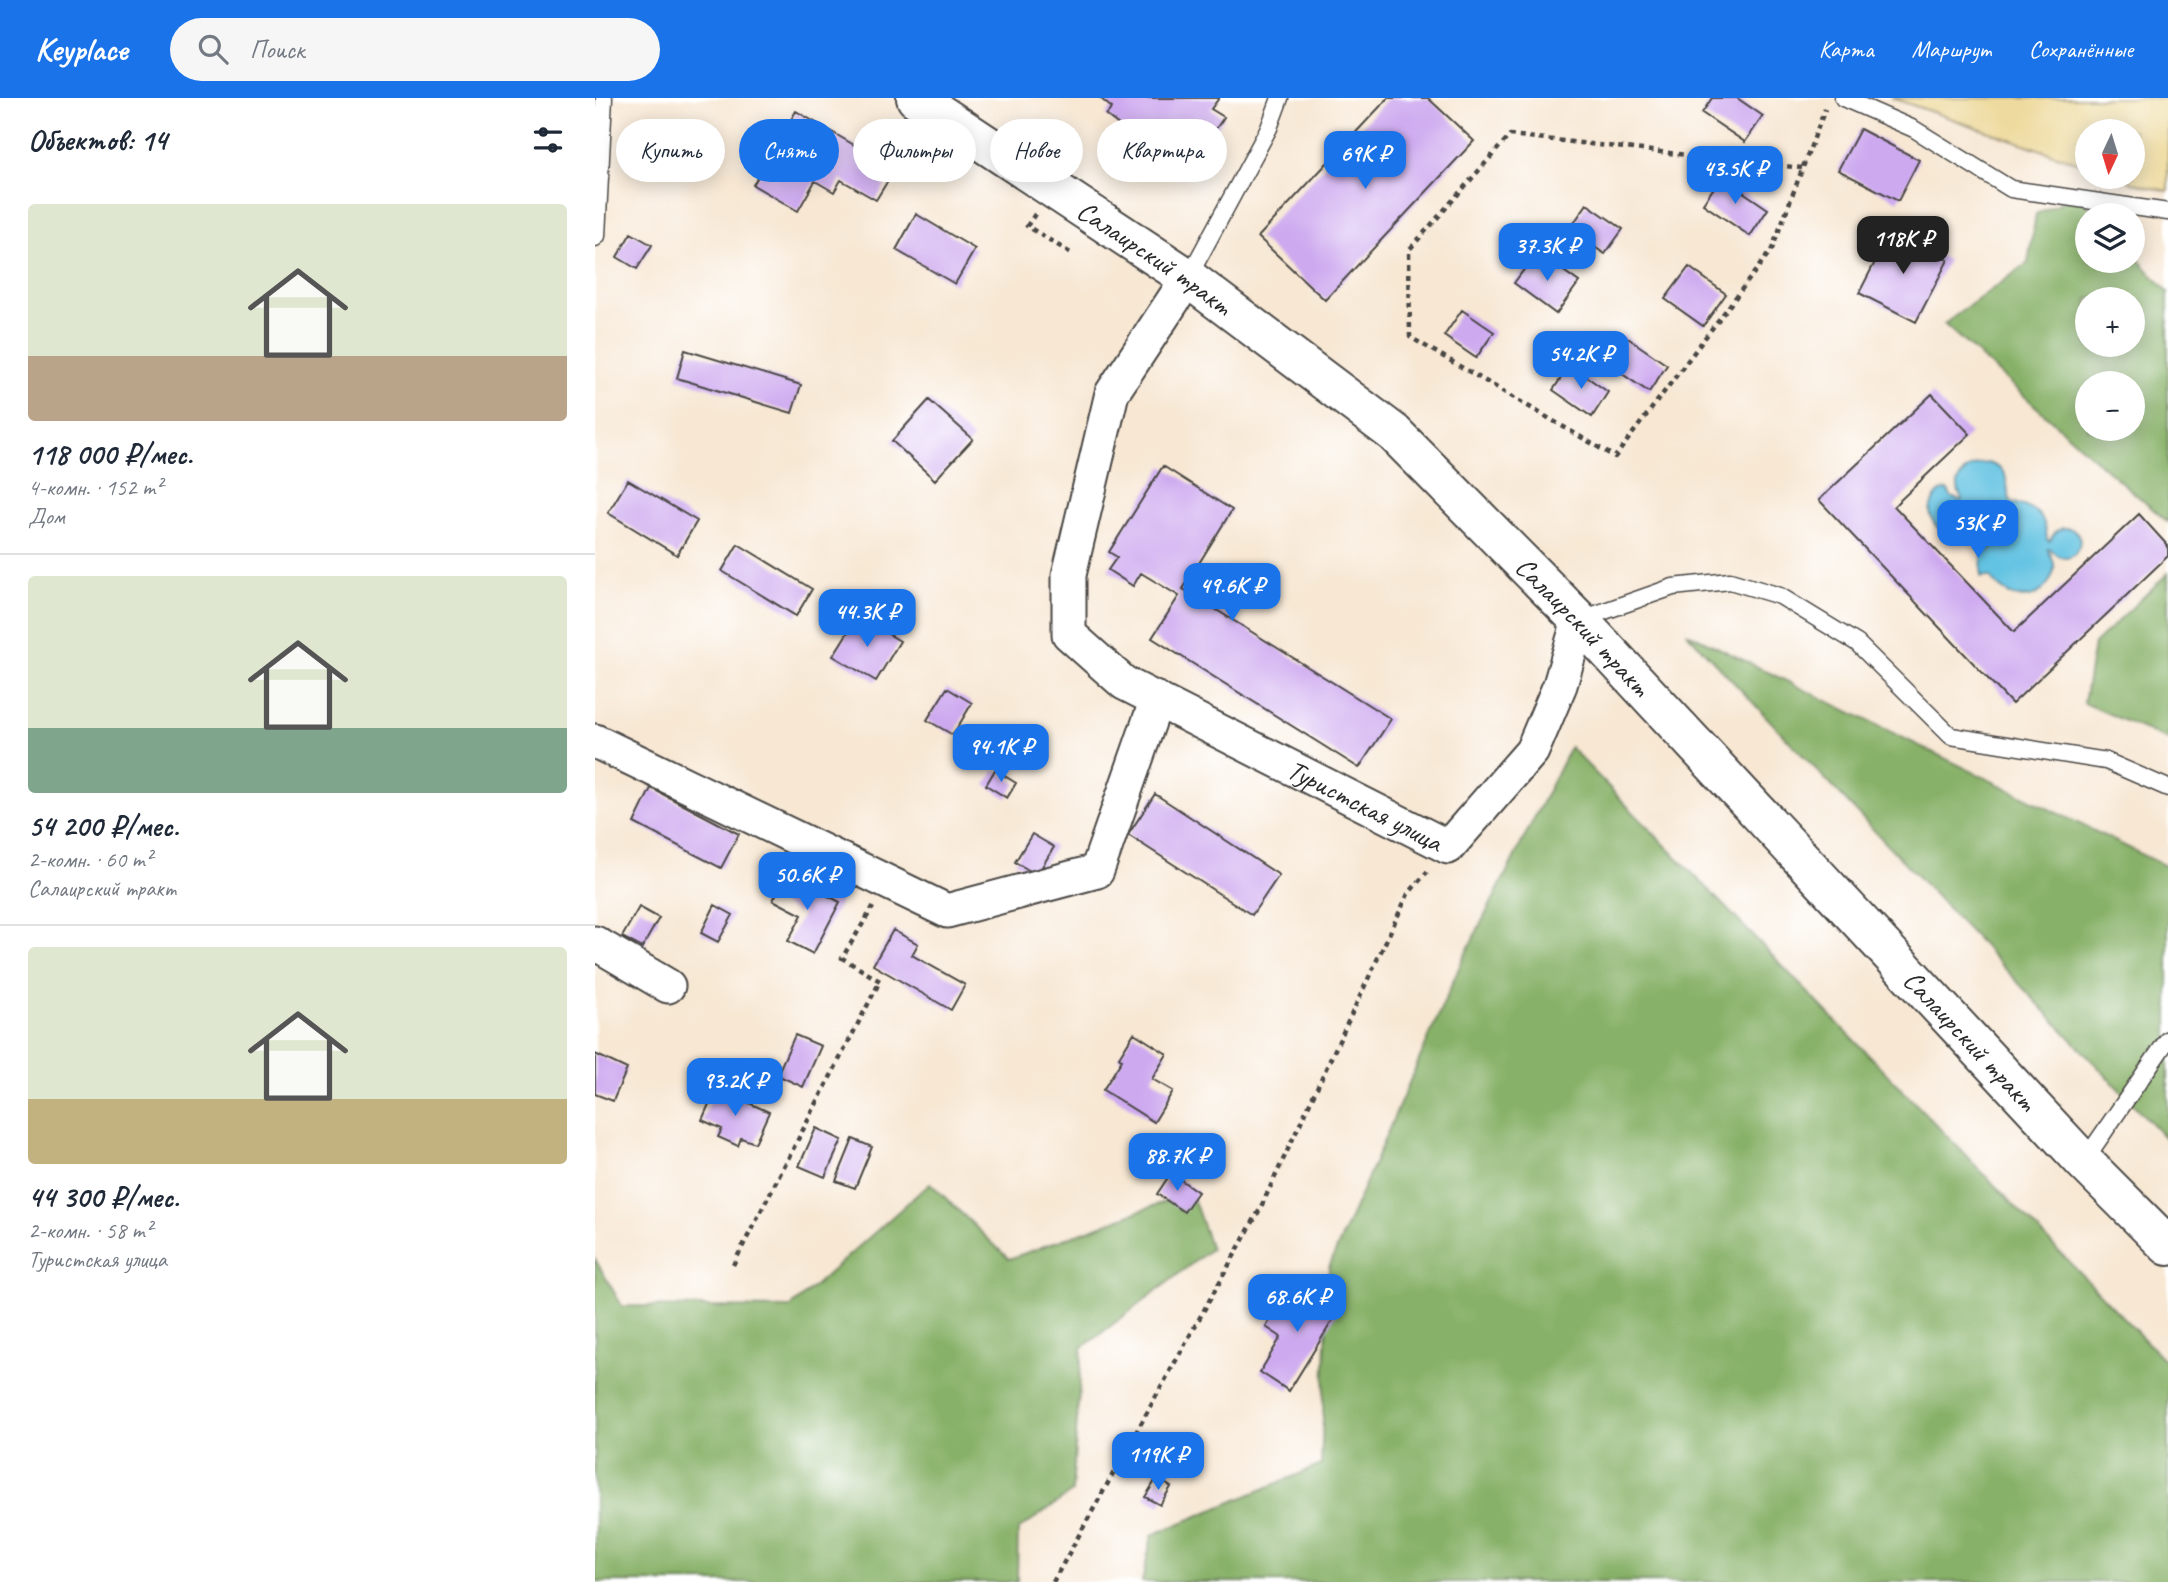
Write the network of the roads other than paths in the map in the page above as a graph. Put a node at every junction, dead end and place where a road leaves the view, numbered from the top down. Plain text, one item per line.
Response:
1 (604, 98) edge
2 (916, 98) edge
3 (1279, 98) edge
4 (1843, 98) edge
5 (2168, 212) edge
6 (595, 238) edge
7 (1188, 278) junction
8 (1579, 620) junction
9 (1157, 699) junction
10 (595, 741) edge
11 (2168, 788) edge
12 (595, 943) edge
13 (668, 986) dead end
14 (2168, 1039) edge
15 (2084, 1162) junction
16 (2168, 1246) edge

1 - 6 lane
2 - 7 street, Салаирский тракт
3 - 7 lane
4 - 5 lane
7 - 8 street, Салаирский тракт
7 - 9 street, Туристская улица
8 - 9 street, Туристская улица
8 - 11 lane
8 - 15 street, Салаирский тракт
9 - 10 street
12 - 13 street
14 - 15 lane
15 - 16 street, Салаирский тракт

